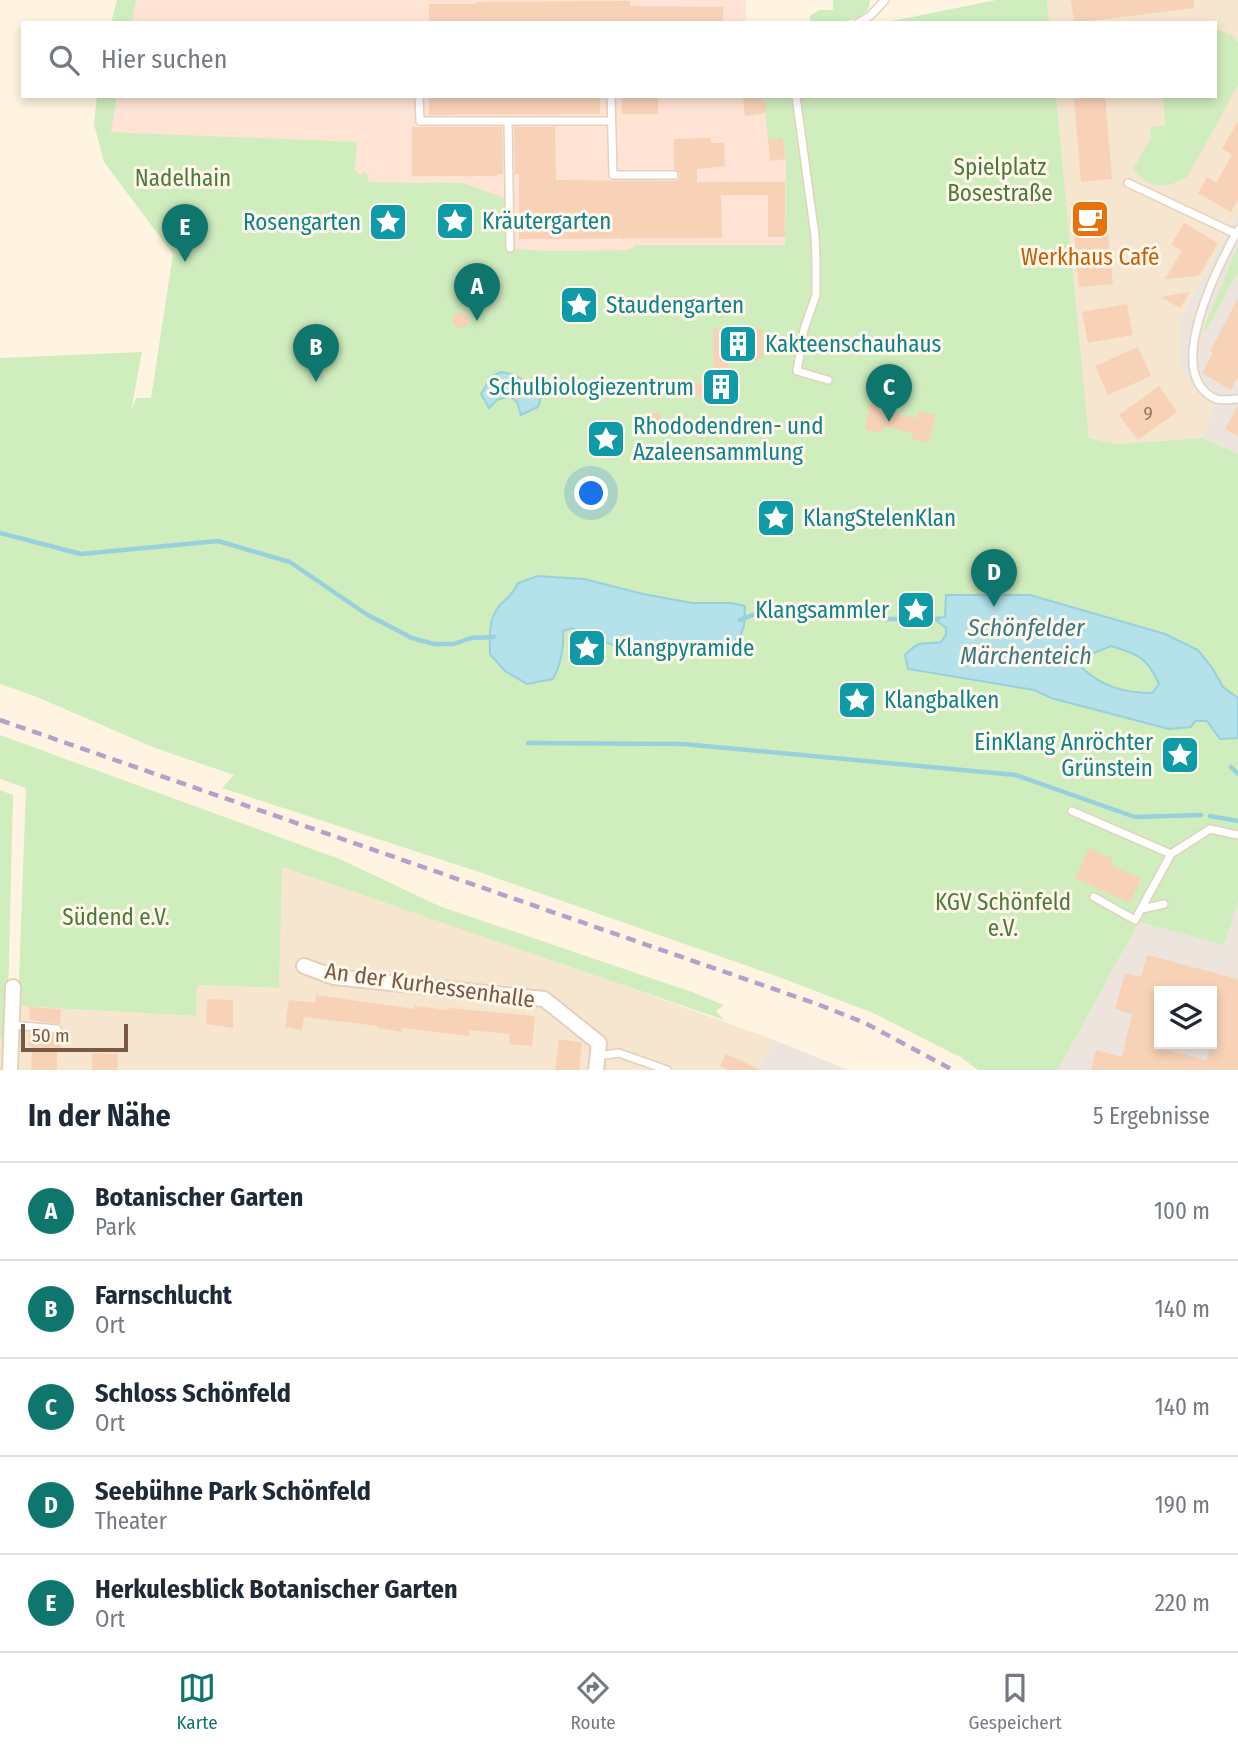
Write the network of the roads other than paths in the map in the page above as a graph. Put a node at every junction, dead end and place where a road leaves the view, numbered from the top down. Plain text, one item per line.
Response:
1 (885, 0) edge
2 (861, 21) edge
3 (419, 98) edge
4 (611, 98) edge
5 (796, 98) edge
6 (508, 121) junction
7 (611, 121) junction
8 (674, 175) dead end
9 (1128, 183) dead end
10 (1237, 232) edge
11 (510, 248) dead end
12 (797, 371) junction
13 (828, 380) dead end
14 (794, 381) dead end
15 (1238, 400) edge
16 (1072, 811) dead end
17 (1238, 835) edge
18 (1171, 854) junction
19 (1094, 897) dead end
20 (1164, 904) dead end
21 (1142, 909) junction
22 (304, 966) dead end
23 (13, 987) dead end
24 (12, 1025) junction
25 (57, 1029) dead end
26 (597, 1063) edge
27 (10, 1070) edge
28 (667, 1070) edge

1 - 2 lane
3 - 6 lane
4 - 7 lane
5 - 12 lane
6 - 7 lane
6 - 11 lane
7 - 8 lane
9 - 10 lane
10 - 15 lane
12 - 13 lane
12 - 14 lane
16 - 18 lane
17 - 18 lane
18 - 21 lane
19 - 21 lane
20 - 21 lane
22 - 26 street, An der Kurhessenhalle
23 - 24 street
24 - 25 lane
24 - 27 street
26 - 28 lane

